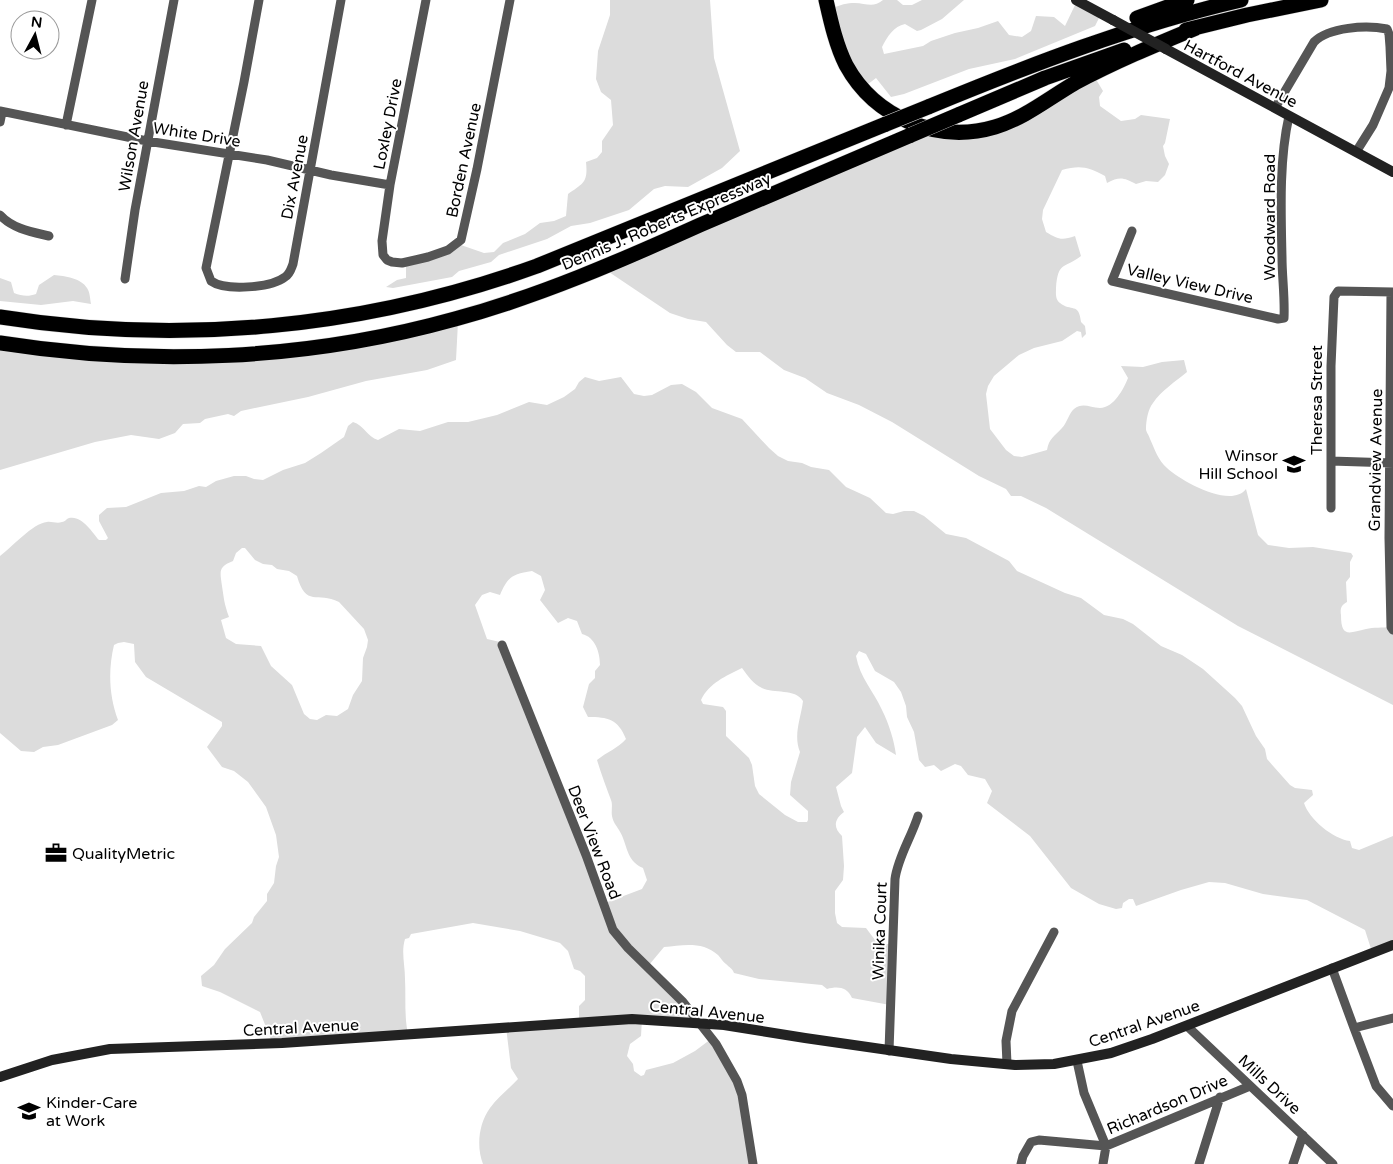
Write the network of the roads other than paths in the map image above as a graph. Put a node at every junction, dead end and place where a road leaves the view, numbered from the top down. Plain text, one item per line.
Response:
1 (92, 0) edge
2 (174, 0) edge
3 (259, 0) edge
4 (341, 0) edge
5 (426, 0) edge
6 (510, 0) edge
7 (826, 0) edge
8 (1076, 0) edge
9 (1187, 0) edge
10 (1241, 0) edge
11 (1321, 0) edge
12 (1196, 28) junction
13 (1060, 54) junction
14 (1275, 108) junction
15 (1, 112) edge
16 (1289, 116) junction
17 (0, 122) edge
18 (66, 125) junction
19 (147, 141) junction
20 (1356, 152) junction
21 (229, 154) junction
22 (309, 169) junction
23 (1393, 172) edge
24 (390, 185) junction
25 (0, 215) edge
26 (1132, 231) dead end
27 (49, 236) dead end
28 (383, 255) joint
29 (125, 279) dead end
30 (1392, 292) edge
31 (0, 317) edge
32 (1284, 318) joint
33 (0, 343) edge
34 (1331, 461) junction
35 (1392, 463) edge
36 (1331, 508) dead end
37 (1392, 629) edge
38 (502, 645) dead end
39 (918, 816) dead end
40 (1054, 932) dead end
41 (1393, 945) edge
42 (1332, 968) junction
43 (1393, 1018) edge
44 (700, 1023) junction
45 (1187, 1026) junction
46 (1354, 1028) junction
47 (889, 1051) junction
48 (1077, 1061) junction
49 (1007, 1064) junction
50 (0, 1077) edge
51 (1250, 1086) junction
52 (1220, 1098) junction
53 (1393, 1106) edge
54 (1303, 1135) junction
55 (1106, 1146) junction
56 (753, 1164) edge
57 (1021, 1164) edge
58 (1103, 1164) edge
59 (1199, 1164) edge
60 (1293, 1164) edge
61 (1333, 1164) edge

1 - 18 street
2 - 19 street, Wilson Avenue
3 - 21 street
4 - 22 street, Dix Avenue
5 - 24 street, Loxley Drive
6 - 28 street, Borden Avenue
7 - 12 highway
8 - 14 main road, Hartford Avenue, bridge
9 - 13 highway
10 - 13 highway, Dennis J. Roberts Expressway
11 - 12 highway, Dennis J. Roberts Expressway
12 - 33 highway, Dennis J. Roberts Expressway, bridge
13 - 31 highway, Dennis J. Roberts Expressway, bridge
14 - 16 main road, Hartford Avenue
14 - 20 street
15 - 17 street
15 - 18 street, White Drive
16 - 20 main road, Hartford Avenue
16 - 32 street, Woodward Road
18 - 19 street, White Drive
19 - 21 street, White Drive
19 - 29 street, Wilson Avenue
20 - 23 main road, Hartford Avenue
21 - 22 street, White Drive
21 - 22 street, Dix Avenue
22 - 24 street, White Drive
24 - 28 street, Loxley Drive
25 - 27 street
26 - 32 street, Valley View Drive
30 - 34 street, Theresa Street
30 - 35 street, Grandview Avenue
34 - 35 street
34 - 36 street, Theresa Street
35 - 37 street, Grandview Avenue
38 - 44 street, Deer View Road
39 - 47 street, Winika Court
40 - 49 street
41 - 42 main road, Central Avenue
42 - 45 main road, Central Avenue
42 - 46 street
43 - 46 street
44 - 47 main road, Central Avenue
44 - 50 main road, Central Avenue
44 - 56 street, Deer View Road
45 - 48 main road, Central Avenue
45 - 51 street, Mills Drive
46 - 53 street
47 - 49 main road, Central Avenue
48 - 49 main road, Central Avenue
48 - 55 street
51 - 52 street, Richardson Drive
51 - 54 street, Mills Drive
52 - 55 street, Richardson Drive
52 - 59 street
54 - 60 street
54 - 61 street, Mills Drive
55 - 57 street, Richardson Drive
55 - 58 street

